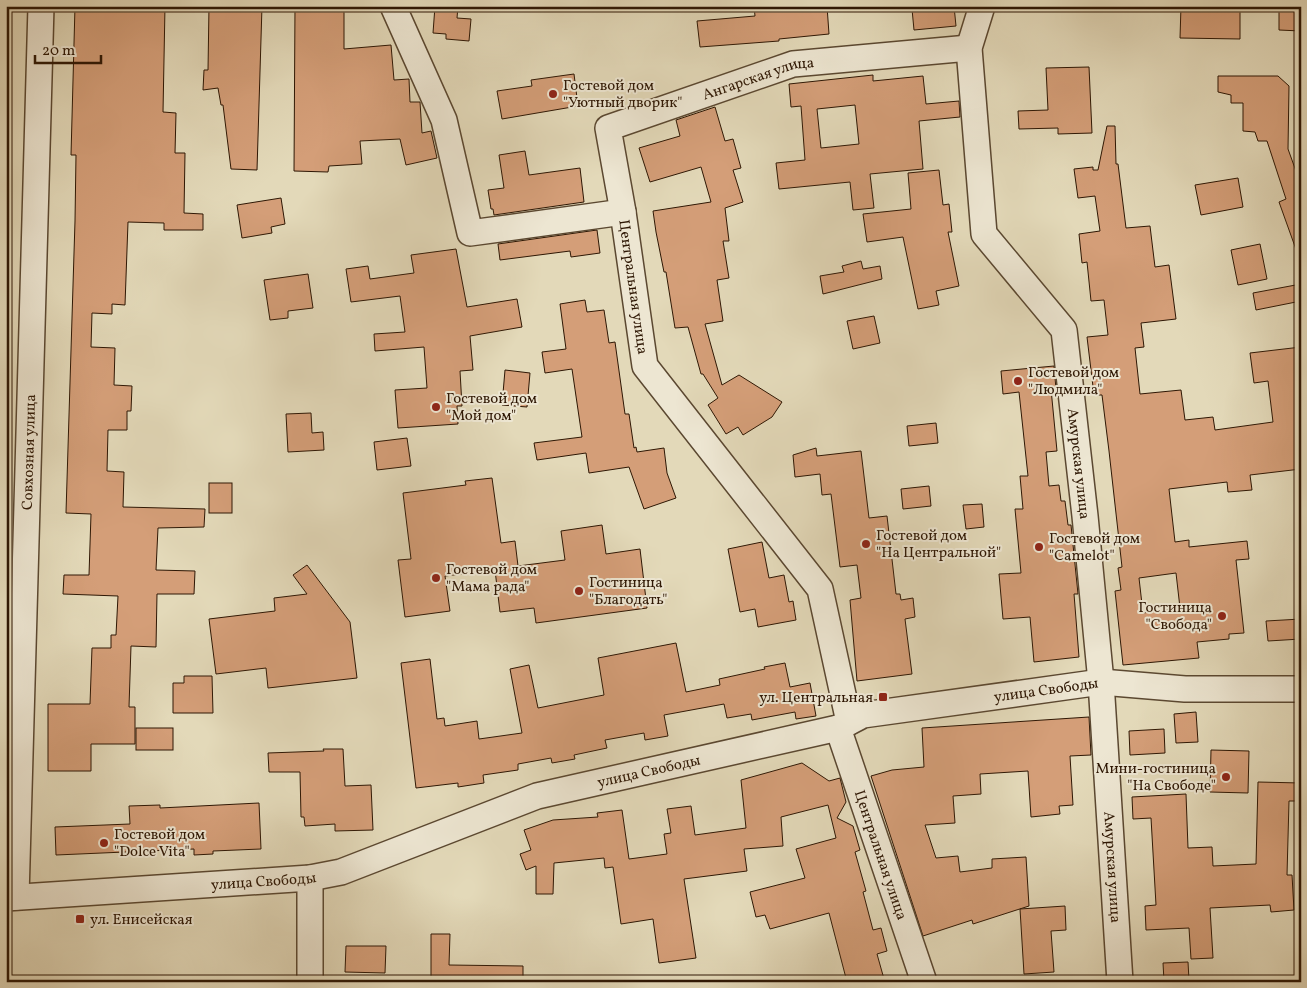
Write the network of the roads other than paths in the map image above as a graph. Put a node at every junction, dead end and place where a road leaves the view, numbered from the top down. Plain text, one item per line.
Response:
1 (41, 6) edge
2 (393, 6) edge
3 (982, 6) edge
4 (969, 48) junction
5 (623, 212) junction
6 (1101, 682) junction
7 (1301, 690) edge
8 (843, 725) junction
9 (310, 878) junction
10 (11, 897) edge
11 (310, 982) edge
12 (924, 982) edge
13 (1120, 982) edge

1 - 10 street, Совхозная улица
2 - 5 street, Центральная улица
3 - 4 street, Амурская улица
4 - 5 street, Ангарская улица
4 - 6 street, Амурская улица
5 - 8 street, Центральная улица
6 - 7 street, улица Свободы
6 - 8 street, улица Свободы
6 - 13 street, Амурская улица
8 - 9 street, улица Свободы
8 - 12 street, Центральная улица
9 - 10 street, улица Свободы
9 - 11 street

